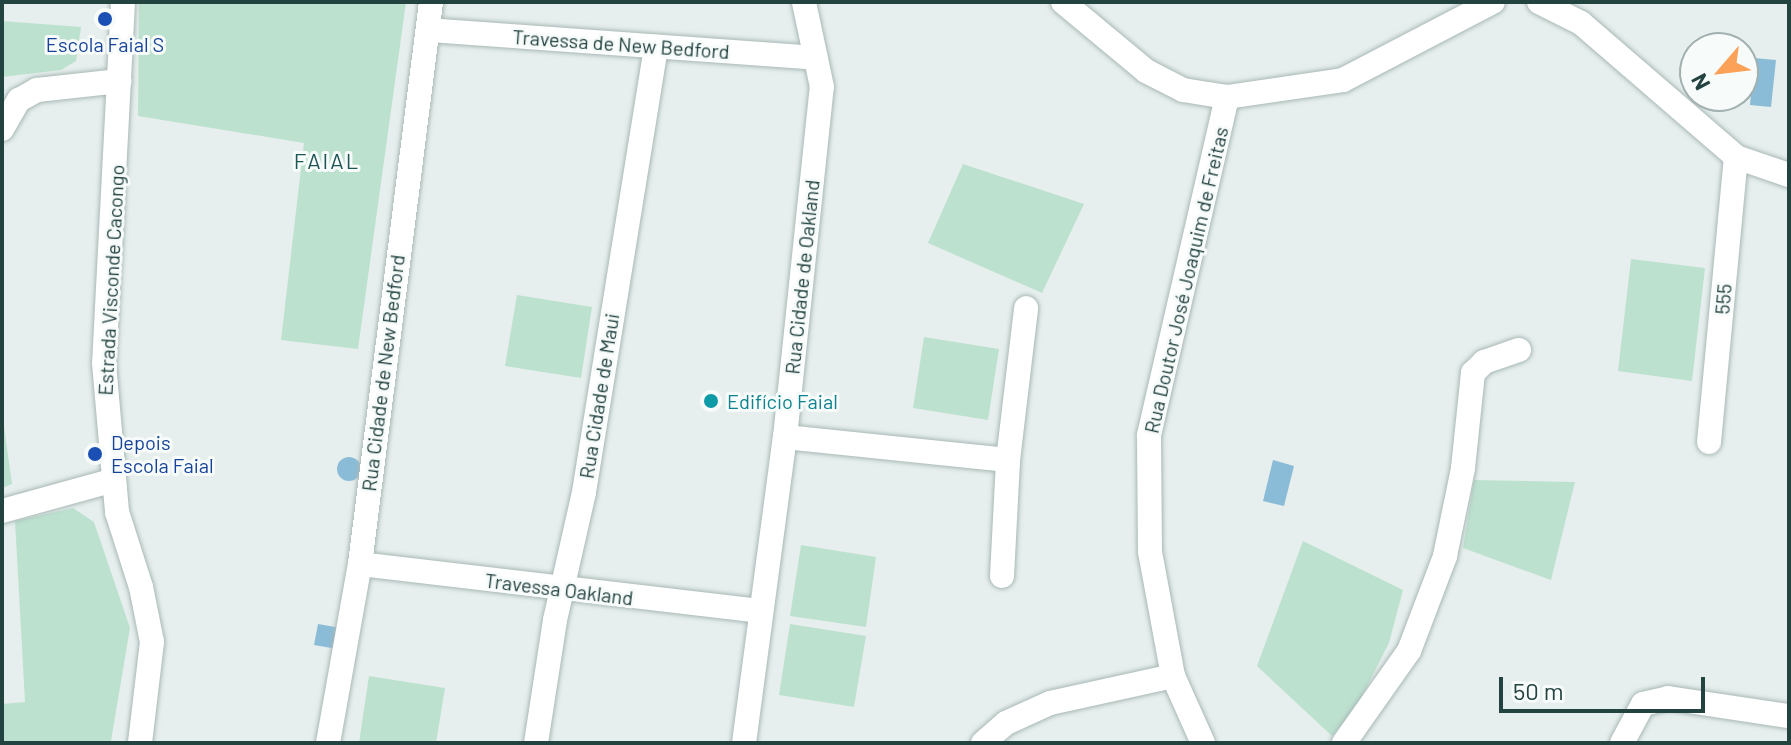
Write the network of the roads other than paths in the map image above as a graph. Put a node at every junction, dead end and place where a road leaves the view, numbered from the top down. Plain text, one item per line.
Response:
1 (123, 2) edge
2 (431, 2) edge
3 (804, 2) edge
4 (1063, 2) edge
5 (1493, 2) edge
6 (1539, 2) edge
7 (428, 30) junction
8 (656, 47) junction
9 (815, 58) junction
10 (120, 81) junction
11 (1227, 97) junction
12 (2, 129) edge
13 (1736, 157) junction
14 (1789, 175) edge
15 (1026, 308) dead end
16 (1519, 350) dead end
17 (785, 437) junction
18 (1709, 442) dead end
19 (1008, 460) junction
20 (111, 481) junction
21 (2, 511) edge
22 (360, 564) junction
23 (1002, 576) dead end
24 (565, 591) junction
25 (758, 611) junction
26 (1173, 676) junction
27 (1789, 716) edge
28 (140, 743) edge
29 (328, 743) edge
30 (536, 743) edge
31 (744, 743) edge
32 (983, 743) edge
33 (1203, 743) edge
34 (1344, 743) edge
35 (1622, 743) edge

1 - 10 street, Estrada Visconde Cacongo
2 - 7 street, Rua Cidade de New Bedford
3 - 9 street, Rua Cidade de Oakland
4 - 11 street
5 - 11 street
6 - 13 street
7 - 8 street, Travessa de New Bedford
7 - 22 street, Rua Cidade de New Bedford
8 - 9 street, Travessa de New Bedford
8 - 24 street, Rua Cidade de Maui
9 - 17 street, Rua Cidade de Oakland
10 - 12 street
10 - 20 street, Estrada Visconde Cacongo
11 - 26 street, Rua Doutor José Joaquim de Freitas
13 - 14 street
13 - 18 street, 555
15 - 19 street
16 - 34 street
17 - 19 street
17 - 25 street, Rua Cidade de Oakland
19 - 23 street
20 - 21 street
20 - 28 street, Estrada Visconde Cacongo
22 - 24 street, Travessa Oakland
22 - 29 street, Rua Cidade de New Bedford
24 - 25 street, Travessa Oakland
24 - 30 street, Rua Cidade de Maui
25 - 31 street, Rua Cidade de Oakland
26 - 32 street
26 - 33 street, Rua Doutor José Joaquim de Freitas
27 - 35 street

